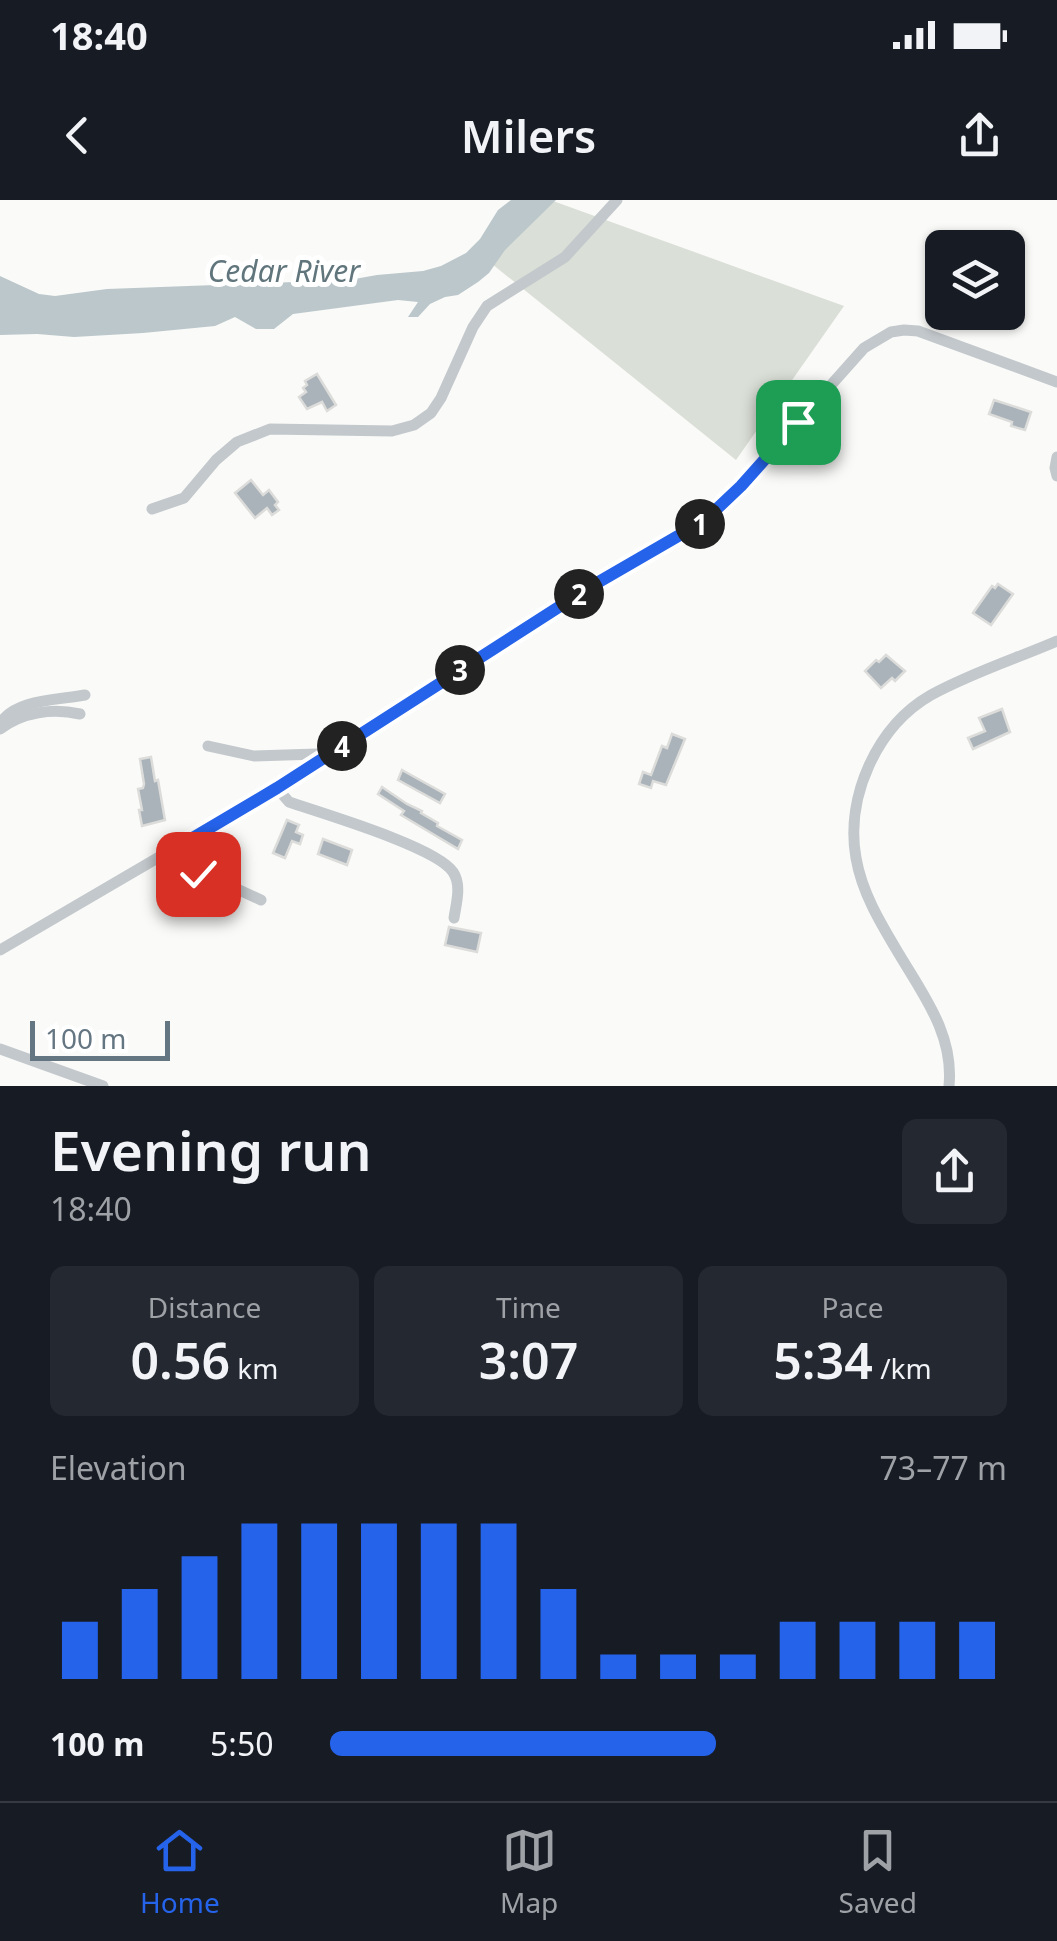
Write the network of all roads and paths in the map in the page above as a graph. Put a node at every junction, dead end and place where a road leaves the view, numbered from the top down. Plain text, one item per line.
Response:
1 (616, 200) edge
2 (1057, 382) edge
3 (1057, 458) edge
4 (1057, 476) edge
5 (152, 509) dead end
6 (1057, 641) edge
7 (85, 695) dead end
8 (80, 714) dead end
9 (0, 727) edge
10 (208, 746) dead end
11 (326, 756) junction
12 (277, 788) junction
13 (186, 842) junction
14 (261, 900) dead end
15 (454, 918) dead end
16 (0, 950) edge
17 (0, 1049) edge
18 (103, 1086) edge
19 (948, 1086) edge

1 - 5 street
2 - 11 street
3 - 4 street
6 - 19 street
7 - 9 street
8 - 9 street
10 - 11 street
11 - 12 street
12 - 13 street
12 - 15 street
13 - 14 street
13 - 16 street
17 - 18 street

